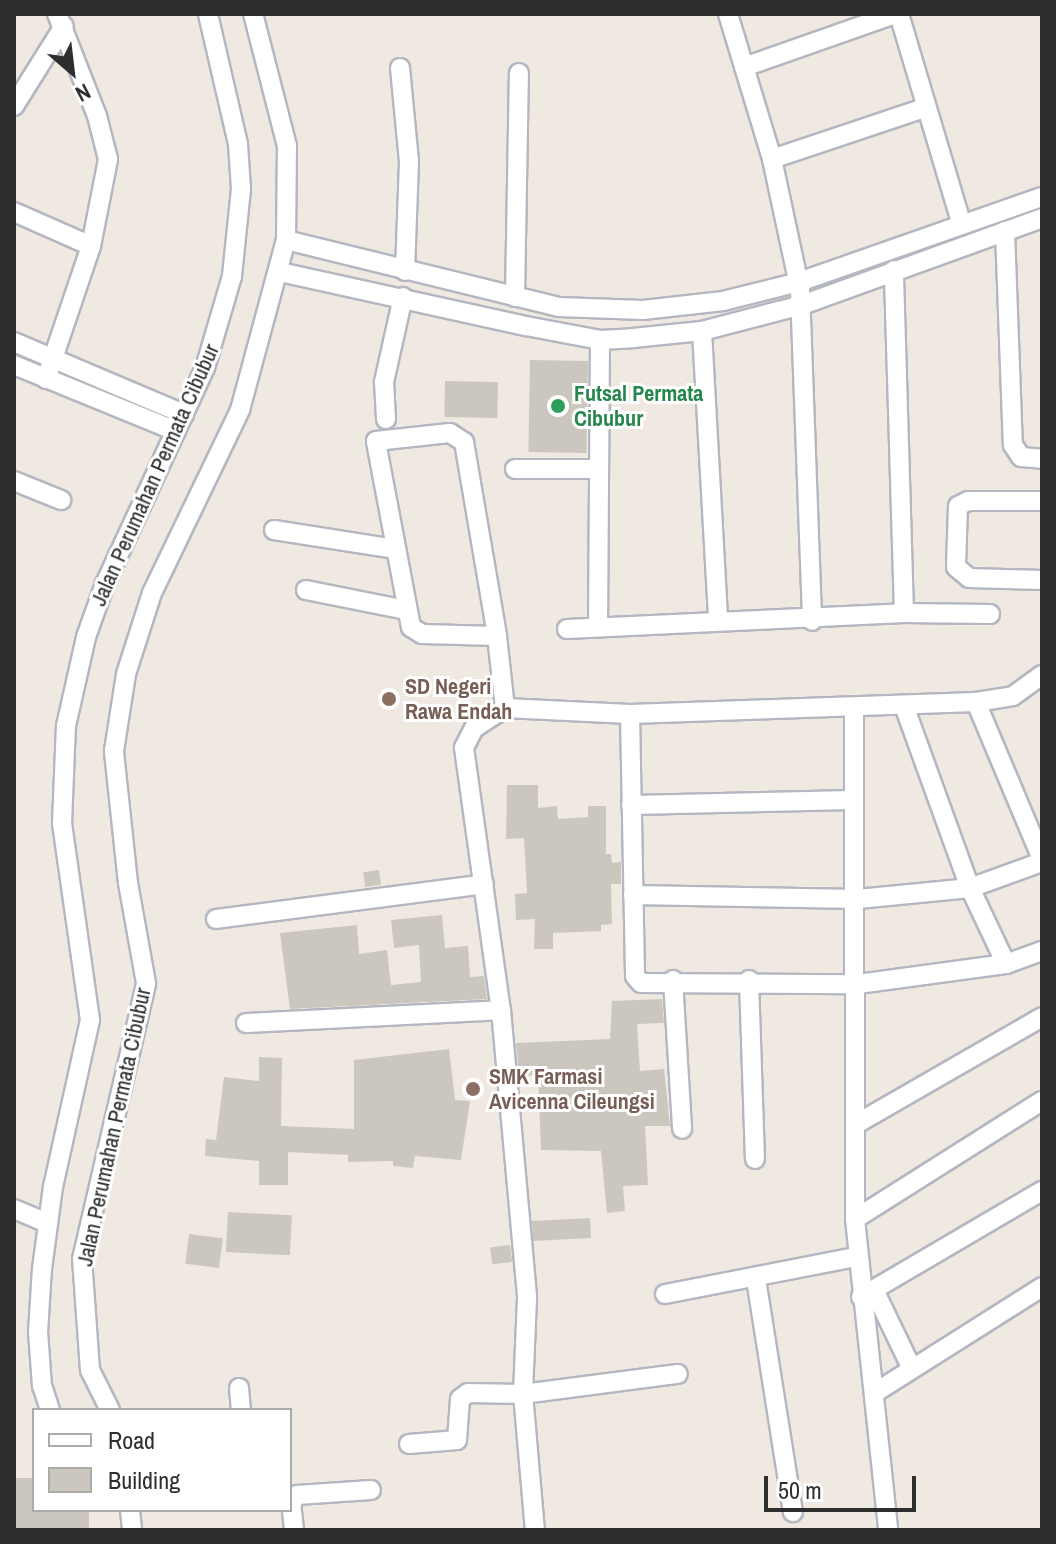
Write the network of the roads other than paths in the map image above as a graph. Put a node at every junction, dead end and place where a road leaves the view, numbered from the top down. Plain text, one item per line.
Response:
1 (208, 14) edge
2 (253, 14) edge
3 (728, 14) edge
4 (897, 14) edge
5 (60, 20) edge
6 (744, 67) junction
7 (400, 68) dead end
8 (519, 73) dead end
9 (14, 106) edge
10 (927, 107) junction
11 (772, 159) junction
12 (1042, 197) edge
13 (14, 212) edge
14 (1042, 218) edge
15 (962, 225) junction
16 (1005, 231) junction
17 (286, 240) junction
18 (91, 246) junction
19 (894, 270) junction
20 (405, 271) junction
21 (280, 272) junction
22 (800, 294) junction
23 (403, 297) junction
24 (515, 297) junction
25 (702, 331) junction
26 (600, 340) junction
27 (14, 342) edge
28 (54, 360) junction
29 (14, 365) edge
30 (46, 379) junction
31 (386, 419) dead end
32 (180, 423) junction
33 (1042, 459) edge
34 (515, 469) dead end
35 (599, 469) junction
36 (14, 481) edge
37 (61, 500) dead end
38 (1042, 501) edge
39 (274, 530) dead end
40 (395, 549) junction
41 (1042, 580) edge
42 (306, 590) dead end
43 (406, 610) junction
44 (904, 613) junction
45 (990, 614) dead end
46 (718, 620) junction
47 (812, 621) junction
48 (598, 626) junction
49 (567, 629) dead end
50 (497, 636) junction
51 (1042, 675) edge
52 (976, 702) junction
53 (904, 706) junction
54 (854, 707) junction
55 (505, 708) junction
56 (630, 714) junction
57 (853, 800) junction
58 (631, 805) junction
59 (1042, 860) edge
60 (484, 884) junction
61 (970, 888) junction
62 (633, 895) junction
63 (858, 899) junction
64 (216, 919) dead end
65 (1042, 951) edge
66 (1006, 964) junction
67 (673, 980) junction
68 (749, 980) junction
69 (858, 984) junction
70 (501, 1010) junction
71 (1042, 1017) edge
72 (246, 1023) dead end
73 (1042, 1101) edge
74 (858, 1123) junction
75 (682, 1129) dead end
76 (755, 1159) dead end
77 (1042, 1191) edge
78 (14, 1209) edge
79 (855, 1219) junction
80 (47, 1223) junction
81 (856, 1257) junction
82 (756, 1279) junction
83 (1042, 1287) edge
84 (665, 1294) dead end
85 (868, 1294) junction
86 (912, 1369) junction
87 (678, 1374) dead end
88 (239, 1388) dead end
89 (876, 1392) junction
90 (523, 1394) junction
91 (49, 1408) edge
92 (109, 1408) edge
93 (241, 1408) edge
94 (409, 1444) dead end
95 (371, 1490) dead end
96 (292, 1496) edge
97 (793, 1512) dead end
98 (294, 1530) edge
99 (535, 1530) edge
100 (888, 1530) edge

1 - 32 street, Jalan Perumahan Permata Cibubur
2 - 17 street, Jalan Perumahan Permata Cibubur
3 - 6 street
4 - 6 street
4 - 10 street
5 - 9 street
5 - 18 street
6 - 11 street
7 - 20 street
8 - 24 street
10 - 11 street
10 - 15 street
11 - 22 street
12 - 15 street
13 - 18 street
14 - 16 street
15 - 22 street
16 - 19 street
16 - 33 street
17 - 20 street
17 - 21 street, Jalan Perumahan Permata Cibubur
18 - 28 street
19 - 22 street
19 - 44 street
20 - 24 street
21 - 23 street
21 - 92 street, Jalan Perumahan Permata Cibubur
22 - 24 street
22 - 25 street
22 - 47 street
23 - 26 street
23 - 31 street
25 - 26 street
25 - 46 street
26 - 35 street
27 - 28 street
28 - 30 street
28 - 32 street
29 - 30 street
30 - 32 street
32 - 80 street, Jalan Perumahan Permata Cibubur
34 - 35 street
35 - 48 street
36 - 37 street
38 - 41 street
39 - 40 street
40 - 43 street
40 - 50 street
42 - 43 street
43 - 50 street
44 - 45 street
44 - 47 street
46 - 47 street
46 - 48 street
48 - 49 street
50 - 55 street
51 - 52 street
52 - 53 street
52 - 59 street
53 - 54 street
53 - 61 street
54 - 56 street
54 - 57 street
55 - 56 street
55 - 60 street
56 - 58 street
57 - 58 street
57 - 63 street
58 - 62 street
59 - 61 street
60 - 64 street
60 - 70 street
61 - 63 street
61 - 66 street
62 - 63 street
62 - 67 street
63 - 69 street
65 - 66 street
66 - 69 street
67 - 68 street
67 - 75 street
68 - 69 street
68 - 76 street
69 - 74 street
70 - 72 street
70 - 90 street
71 - 74 street
73 - 79 street
74 - 79 street
77 - 85 street
78 - 80 street
79 - 81 street
80 - 91 street, Jalan Perumahan Permata Cibubur
81 - 82 street
81 - 85 street
82 - 84 street
82 - 97 street
83 - 86 street
85 - 86 street
85 - 89 street
86 - 89 street
87 - 90 street
88 - 93 street
89 - 100 street
90 - 94 street
90 - 99 street
95 - 96 street
96 - 98 street

